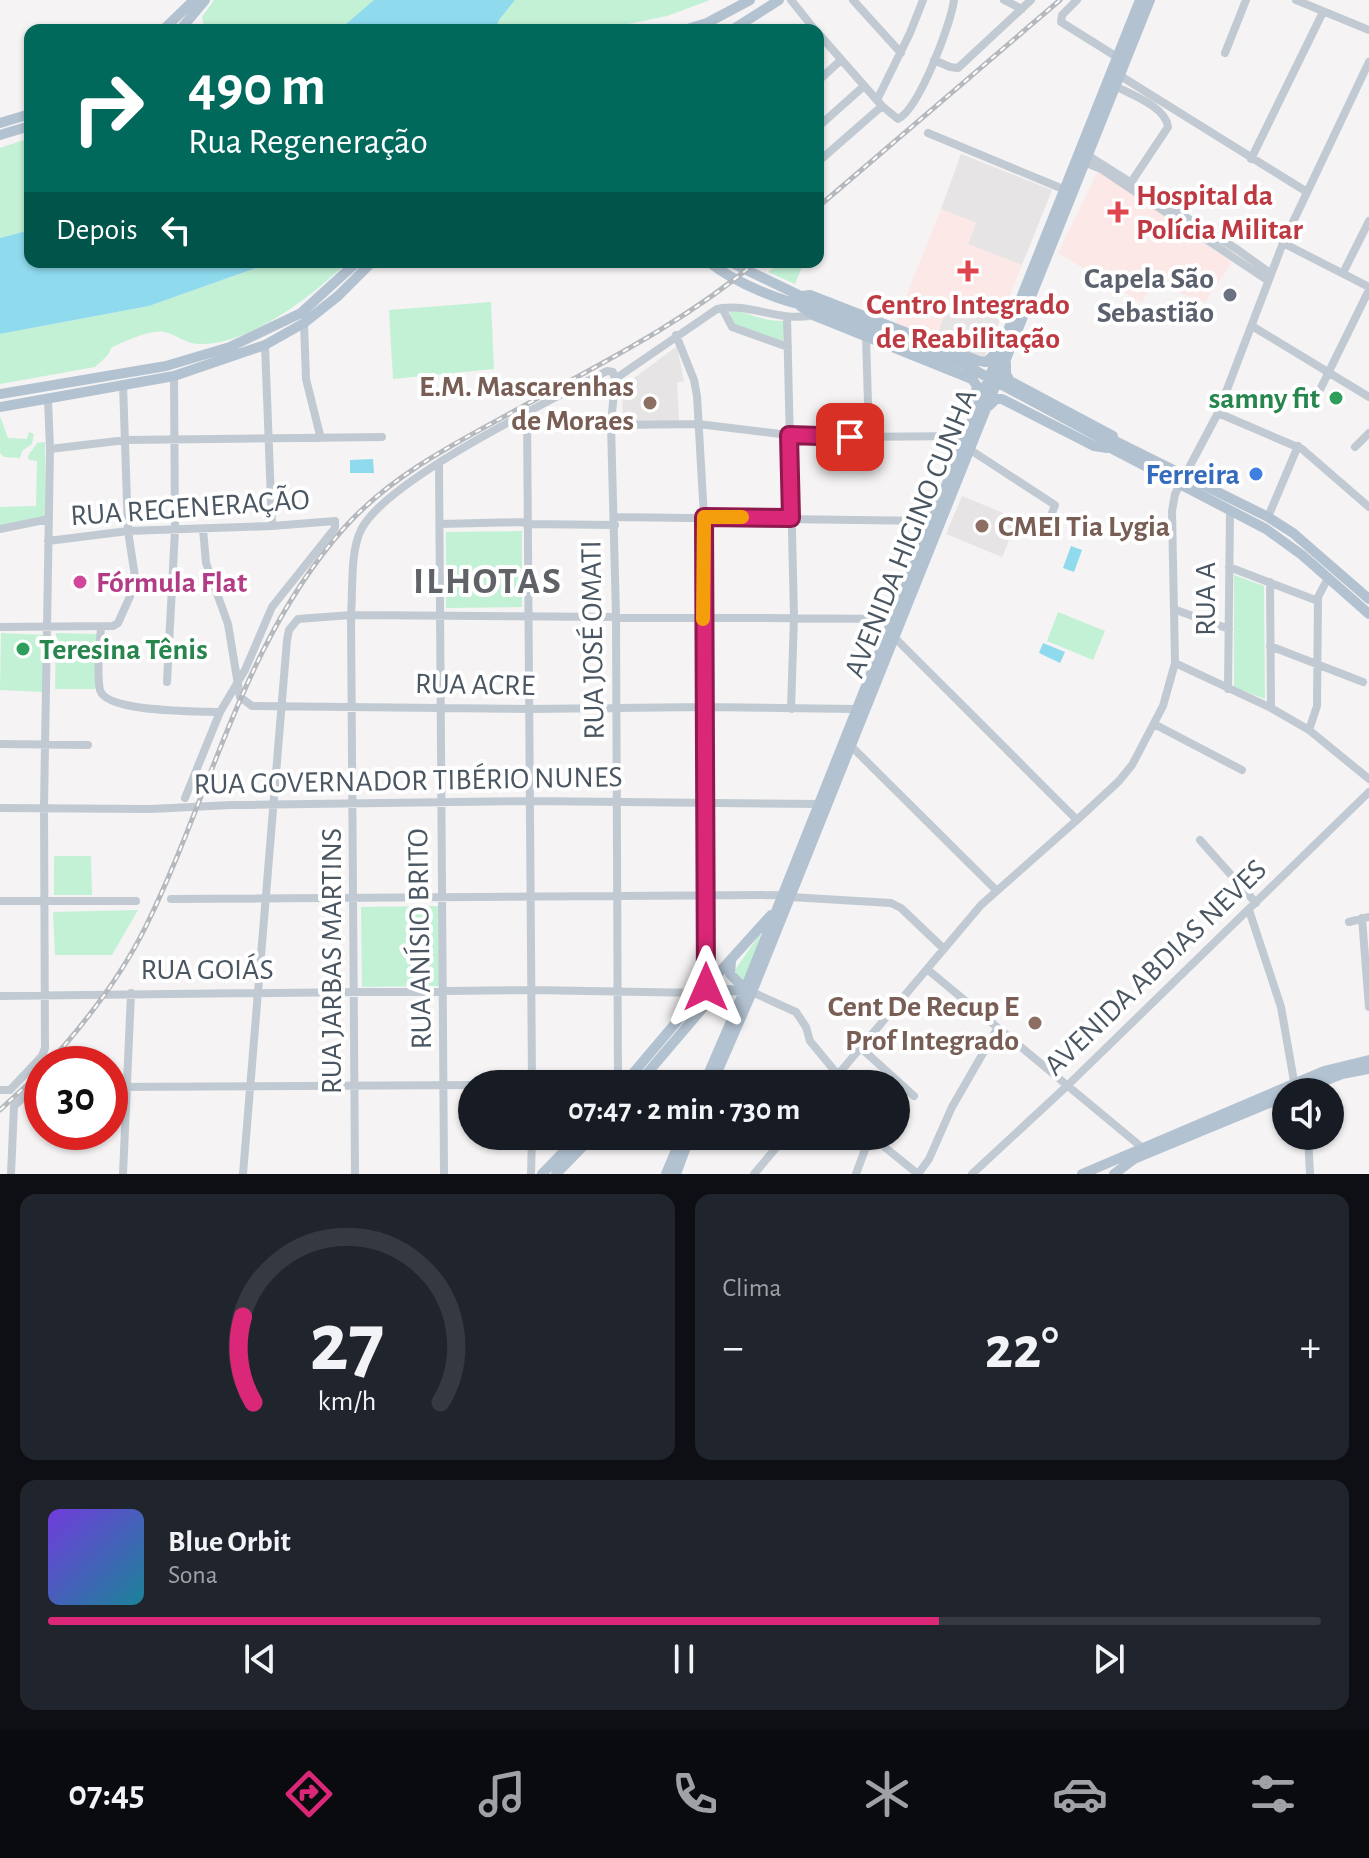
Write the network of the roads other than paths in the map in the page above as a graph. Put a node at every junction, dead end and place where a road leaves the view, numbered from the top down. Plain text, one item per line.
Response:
1 (194, 0) edge
2 (205, 0) edge
3 (750, 0) edge
4 (779, 0) edge
5 (791, 0) edge
6 (853, 0) edge
7 (923, 0) edge
8 (954, 0) edge
9 (1004, 0) edge
10 (1031, 0) edge
11 (1077, 0) edge
12 (1140, 0) edge
13 (1150, 0) edge
14 (1246, 0) edge
15 (1296, 0) edge
16 (1022, 9) junction
17 (1323, 12) junction
18 (169, 24) edge
19 (185, 24) edge
20 (704, 24) edge
21 (743, 24) edge
22 (810, 24) edge
23 (1369, 30) edge
24 (824, 40) edge
25 (901, 53) junction
26 (1225, 53) dead end
27 (1117, 57) junction
28 (841, 60) junction
29 (934, 60) junction
30 (1369, 62) edge
31 (824, 76) edge
32 (1117, 80) junction
33 (864, 86) junction
34 (879, 103) junction
35 (1154, 103) junction
36 (24, 116) edge
37 (824, 121) edge
38 (0, 123) edge
39 (24, 128) edge
40 (928, 133) dead end
41 (0, 135) edge
42 (824, 156) edge
43 (1086, 158) junction
44 (1251, 159) junction
45 (1130, 185) junction
46 (1063, 189) junction
47 (1307, 192) junction
48 (1369, 221) edge
49 (1283, 243) junction
50 (350, 268) edge
51 (366, 268) edge
52 (718, 268) edge
53 (741, 268) edge
54 (1343, 273) junction
55 (1268, 277) junction
56 (1369, 288) edge
57 (800, 300) junction
58 (722, 308) junction
59 (814, 311) junction
60 (787, 317) junction
61 (304, 323) junction
62 (1252, 326) junction
63 (676, 335) junction
64 (866, 336) junction
65 (265, 345) junction
66 (788, 347) junction
67 (1003, 353) junction
68 (1330, 373) junction
69 (174, 376) junction
70 (614, 383) junction
71 (123, 384) junction
72 (12, 393) junction
73 (0, 394) edge
74 (1369, 397) edge
75 (48, 399) junction
76 (14, 405) junction
77 (1312, 406) dead end
78 (0, 407) edge
79 (979, 412) junction
80 (527, 413) junction
81 (1218, 413) junction
82 (698, 424) junction
83 (611, 425) junction
84 (1369, 433) edge
85 (789, 435) junction
86 (965, 436) junction
87 (382, 437) dead end
88 (318, 438) junction
89 (869, 438) junction
90 (267, 439) junction
91 (126, 440) junction
92 (173, 440) junction
93 (1112, 444) junction
94 (1298, 446) junction
95 (1355, 447) dead end
96 (50, 449) junction
97 (969, 449) junction
98 (439, 464) junction
99 (1183, 480) junction
100 (1368, 504) edge
101 (1230, 510) junction
102 (704, 517) junction
103 (1268, 517) junction
104 (791, 518) junction
105 (49, 519) junction
106 (614, 521) junction
107 (932, 521) junction
108 (526, 523) junction
109 (1018, 523) dead end
110 (440, 524) junction
111 (272, 526) junction
112 (0, 529) edge
113 (203, 529) junction
114 (175, 530) junction
115 (128, 531) junction
116 (48, 541) junction
117 (1229, 567) junction
118 (1326, 577) junction
119 (1270, 582) junction
120 (1316, 599) junction
121 (1369, 599) edge
122 (1176, 610) junction
123 (1369, 614) edge
124 (351, 615) junction
125 (528, 615) junction
126 (616, 615) junction
127 (439, 616) junction
128 (703, 617) junction
129 (794, 617) junction
130 (892, 619) junction
131 (0, 627) edge
132 (48, 627) junction
133 (101, 627) junction
134 (1229, 629) junction
135 (894, 637) junction
136 (1270, 646) junction
137 (1175, 663) junction
138 (1317, 664) junction
139 (167, 682) dead end
140 (1363, 682) dead end
141 (237, 683) junction
142 (1228, 689) junction
143 (281, 707) junction
144 (353, 707) junction
145 (441, 707) junction
146 (704, 707) junction
147 (617, 708) junction
148 (1271, 708) junction
149 (528, 709) junction
150 (791, 709) junction
151 (856, 709) junction
152 (220, 712) junction
153 (1154, 724) junction
154 (1309, 730) junction
155 (0, 744) edge
156 (45, 744) junction
157 (88, 745) dead end
158 (850, 745) junction
159 (1242, 770) dead end
160 (1369, 779) edge
161 (1369, 792) edge
162 (185, 798) dead end
163 (706, 800) junction
164 (529, 801) junction
165 (618, 801) junction
166 (442, 802) junction
167 (353, 803) junction
168 (274, 805) junction
169 (44, 807) junction
170 (821, 807) junction
171 (0, 808) edge
172 (1077, 820) junction
173 (1200, 840) dead end
174 (997, 891) junction
175 (617, 895) junction
176 (443, 896) junction
177 (530, 896) junction
178 (706, 896) junction
179 (786, 896) junction
180 (354, 897) junction
181 (171, 899) dead end
182 (267, 899) junction
183 (0, 901) edge
184 (45, 901) junction
185 (136, 901) dead end
186 (1252, 906) junction
187 (775, 911) junction
188 (1366, 917) edge
189 (1349, 922) dead end
190 (944, 949) junction
191 (734, 956) junction
192 (927, 969) junction
193 (1368, 982) edge
194 (531, 990) junction
195 (704, 990) junction
196 (748, 990) junction
197 (444, 991) junction
198 (619, 991) junction
199 (259, 992) junction
200 (355, 992) junction
201 (131, 993) junction
202 (46, 995) junction
203 (0, 996) edge
204 (1369, 1007) edge
205 (997, 1029) junction
206 (861, 1048) junction
207 (1369, 1060) edge
208 (128, 1064) edge
209 (1369, 1069) edge
210 (532, 1070) edge
211 (621, 1070) edge
212 (645, 1070) edge
213 (646, 1070) edge
214 (713, 1070) edge
215 (834, 1070) edge
216 (842, 1070) edge
217 (1293, 1078) edge
218 (1316, 1078) edge
219 (1330, 1078) edge
220 (356, 1085) junction
221 (445, 1085) junction
222 (458, 1085) edge
223 (1068, 1085) junction
224 (250, 1086) junction
225 (128, 1087) edge
226 (0, 1090) edge
227 (914, 1096) dead end
228 (24, 1097) edge
229 (1272, 1099) edge
230 (1272, 1101) edge
231 (124, 1150) edge
232 (532, 1150) edge
233 (565, 1150) edge
234 (579, 1150) edge
235 (676, 1150) edge
236 (685, 1150) edge
237 (774, 1150) edge
238 (865, 1150) edge
239 (888, 1150) edge
240 (1309, 1150) edge
241 (1143, 1152) junction
242 (11, 1174) edge
243 (123, 1174) edge
244 (243, 1174) edge
245 (355, 1174) edge
246 (444, 1174) edge
247 (531, 1174) edge
248 (542, 1174) edge
249 (556, 1174) edge
250 (666, 1174) edge
251 (676, 1174) edge
252 (754, 1174) edge
253 (856, 1174) edge
254 (918, 1174) edge
255 (972, 1174) edge
256 (1082, 1174) edge
257 (1114, 1174) edge
258 (1310, 1174) edge

1 - 18 main road
2 - 19 main road
3 - 20 main road
4 - 21 main road
5 - 22 street
6 - 25 street
7 - 25 street
8 - 29 street
9 - 16 street
10 - 16 street
11 - 27 street
12 - 27 main road, AVENIDA HIGINO CUNHA
13 - 32 main road, AVENIDA HIGINO CUNHA
14 - 26 street
15 - 17 street
16 - 29 street
17 - 23 street
17 - 44 street
24 - 28 street
25 - 34 street
27 - 46 main road, AVENIDA HIGINO CUNHA
28 - 31 street
28 - 33 street
29 - 34 street
30 - 47 street
32 - 35 street
32 - 43 main road, AVENIDA HIGINO CUNHA
33 - 34 street
33 - 37 street
34 - 42 street
35 - 44 street
35 - 45 street
36 - 38 main road
39 - 41 main road
40 - 46 street
43 - 45 street
43 - 67 main road, AVENIDA HIGINO CUNHA
44 - 47 street
45 - 55 street
46 - 67 main road, AVENIDA HIGINO CUNHA
47 - 49 street
48 - 54 street
49 - 54 street
49 - 55 street
50 - 72 main road
51 - 61 main road
52 - 57 main road
53 - 57 main road
54 - 56 street
55 - 62 street
56 - 68 street
57 - 59 main road
57 - 67 main road
58 - 60 street
58 - 63 street
58 - 66 street
59 - 60 street
59 - 64 main road
59 - 93 main road
60 - 66 street
61 - 65 main road
61 - 88 street
62 - 68 street
62 - 81 street
63 - 70 street
63 - 82 street
64 - 79 main road
64 - 89 street
65 - 69 main road
65 - 90 street
66 - 85 street
67 - 79 main road, AVENIDA HIGINO CUNHA
67 - 93 main road
68 - 74 street
68 - 77 street
69 - 71 main road
69 - 92 street
70 - 80 street, RUA JARBAS MARTINS
70 - 83 street, RUA JOSÉ OMATI
71 - 75 main road
71 - 91 street
72 - 73 main road
72 - 76 main road
75 - 76 main road
75 - 96 street
76 - 78 main road
79 - 86 main road, AVENIDA HIGINO CUNHA
79 - 93 main road
79 - 97 main road, AVENIDA HIGINO CUNHA
80 - 98 street, RUA JARBAS MARTINS
80 - 108 street
81 - 94 street
81 - 99 street
82 - 83 street
82 - 85 street
82 - 102 street
83 - 106 street, RUA JOSÉ OMATI
84 - 95 street
85 - 89 street
85 - 104 street
86 - 89 street
86 - 107 main road, AVENIDA HIGINO CUNHA
87 - 88 street
88 - 90 street
90 - 92 street
90 - 111 street
91 - 92 street
91 - 96 street
91 - 115 street
92 - 114 street
93 - 99 main road
94 - 100 street
94 - 103 street
96 - 105 street
97 - 109 street
97 - 135 main road, AVENIDA HIGINO CUNHA
98 - 110 street, RUA ANÍSIO BRITO
98 - 124 street, RUA JARBAS MARTINS
99 - 101 main road
99 - 103 main road
99 - 122 street
101 - 117 street, RUA A
101 - 118 main road
102 - 104 street
102 - 106 street
102 - 128 street
103 - 121 main road
104 - 107 street
104 - 129 street
105 - 112 street, RUA REGENERAÇÃO
105 - 116 street
106 - 108 street
106 - 126 street, RUA JOSÉ OMATI
107 - 130 main road, AVENIDA HIGINO CUNHA
108 - 110 street
108 - 125 street
110 - 127 street, RUA ANÍSIO BRITO
111 - 113 street, RUA REGENERAÇÃO
111 - 141 street, RUA REGENERAÇÃO
113 - 114 street, RUA REGENERAÇÃO
113 - 141 street
114 - 115 street, RUA REGENERAÇÃO
114 - 139 street
115 - 116 street, RUA REGENERAÇÃO
115 - 133 street
116 - 132 street
117 - 119 street
117 - 134 street, RUA A
118 - 120 street
118 - 123 main road
119 - 120 street
119 - 136 street
120 - 138 street
122 - 134 street
122 - 137 street
124 - 127 street
124 - 143 street
124 - 144 street, RUA JARBAS MARTINS
125 - 126 street
125 - 127 street
125 - 149 street
126 - 128 street
126 - 147 street, RUA JOSÉ OMATI
127 - 145 street, RUA ANÍSIO BRITO
128 - 129 street
128 - 146 street
129 - 130 street
129 - 150 street
130 - 151 main road, AVENIDA HIGINO CUNHA
131 - 132 street
132 - 133 street
132 - 156 street
133 - 152 street
134 - 142 street, RUA A
135 - 158 main road, AVENIDA HIGINO CUNHA
135 - 172 street
136 - 138 street
136 - 148 street
137 - 142 street
137 - 153 street
138 - 140 street
138 - 154 street
141 - 143 street, RUA ACRE
141 - 152 street
142 - 148 street
143 - 144 street, RUA ACRE
143 - 168 street
144 - 145 street, RUA ACRE
144 - 167 street, RUA JARBAS MARTINS
145 - 149 street, RUA ACRE
145 - 166 street, RUA ANÍSIO BRITO
146 - 147 street, RUA ACRE
146 - 150 street, RUA ACRE
146 - 163 street
147 - 149 street, RUA ACRE
147 - 165 street, RUA JOSÉ OMATI
148 - 154 street
149 - 164 street
150 - 151 street, RUA ACRE
151 - 170 main road, AVENIDA HIGINO CUNHA
152 - 162 street
153 - 159 street
153 - 172 street
154 - 160 street
155 - 156 street
156 - 157 street
156 - 169 street
158 - 170 main road, AVENIDA HIGINO CUNHA
158 - 174 street
161 - 186 street, AVENIDA ABDIAS NEVES
163 - 165 street, RUA GOVERNADOR TIBÉRIO NUNES
163 - 170 street, RUA GOVERNADOR TIBÉRIO NUNES
163 - 178 street
164 - 165 street, RUA GOVERNADOR TIBÉRIO NUNES
164 - 166 street, RUA GOVERNADOR TIBÉRIO NUNES
164 - 177 street
165 - 175 street, RUA JOSÉ OMATI
166 - 167 street, RUA GOVERNADOR TIBÉRIO NUNES
166 - 176 street, RUA ANÍSIO BRITO
167 - 168 street, RUA GOVERNADOR TIBÉRIO NUNES
167 - 180 street, RUA JARBAS MARTINS
168 - 169 street, RUA GOVERNADOR TIBÉRIO NUNES
168 - 182 street
169 - 171 street, RUA GOVERNADOR TIBÉRIO NUNES
169 - 184 street
170 - 179 main road, AVENIDA HIGINO CUNHA
172 - 174 street
173 - 186 street
174 - 190 street
175 - 177 street
175 - 178 street
175 - 198 street, RUA JOSÉ OMATI
176 - 177 street
176 - 180 street
176 - 197 street, RUA ANÍSIO BRITO
177 - 194 street
178 - 179 street
178 - 195 street
179 - 187 main road, AVENIDA HIGINO CUNHA
179 - 190 street
179 - 196 main road, AVENIDA HIGINO CUNHA
180 - 182 street
180 - 200 street, RUA JARBAS MARTINS
181 - 182 street
182 - 199 street
183 - 184 street
184 - 185 street
184 - 202 street
186 - 217 street
186 - 223 street, AVENIDA ABDIAS NEVES
187 - 191 main road
187 - 196 main road, AVENIDA HIGINO CUNHA
188 - 189 street
188 - 193 street
190 - 192 street
191 - 195 main road
191 - 196 main road
192 - 205 street
192 - 206 street
193 - 204 street
194 - 197 street, RUA GOIÁS
194 - 198 street, RUA GOIÁS
194 - 210 street
195 - 198 street, RUA GOIÁS
195 - 212 main road
196 - 213 main road
196 - 214 main road, AVENIDA HIGINO CUNHA
196 - 215 street
197 - 200 street, RUA GOIÁS
197 - 221 street, RUA ANÍSIO BRITO
198 - 211 street, RUA JOSÉ OMATI
199 - 200 street, RUA GOIÁS
199 - 201 street, RUA GOIÁS
199 - 224 street
200 - 220 street, RUA JARBAS MARTINS
201 - 202 street, RUA GOIÁS
201 - 208 street
202 - 203 street, RUA GOIÁS
202 - 226 street
205 - 223 street
205 - 254 street
206 - 216 street
206 - 227 street
207 - 218 main road
209 - 219 main road
220 - 221 street
220 - 224 street
220 - 245 street, RUA JARBAS MARTINS
221 - 222 street
221 - 246 street, RUA ANÍSIO BRITO
223 - 241 street
223 - 255 street, AVENIDA ABDIAS NEVES
224 - 225 street
224 - 244 street
228 - 242 street
229 - 241 main road
230 - 241 main road
231 - 243 street
232 - 247 street
233 - 248 main road
234 - 249 main road
235 - 250 main road
236 - 251 main road
237 - 252 street
238 - 253 street
239 - 254 street
240 - 258 street
241 - 256 main road
241 - 257 main road

